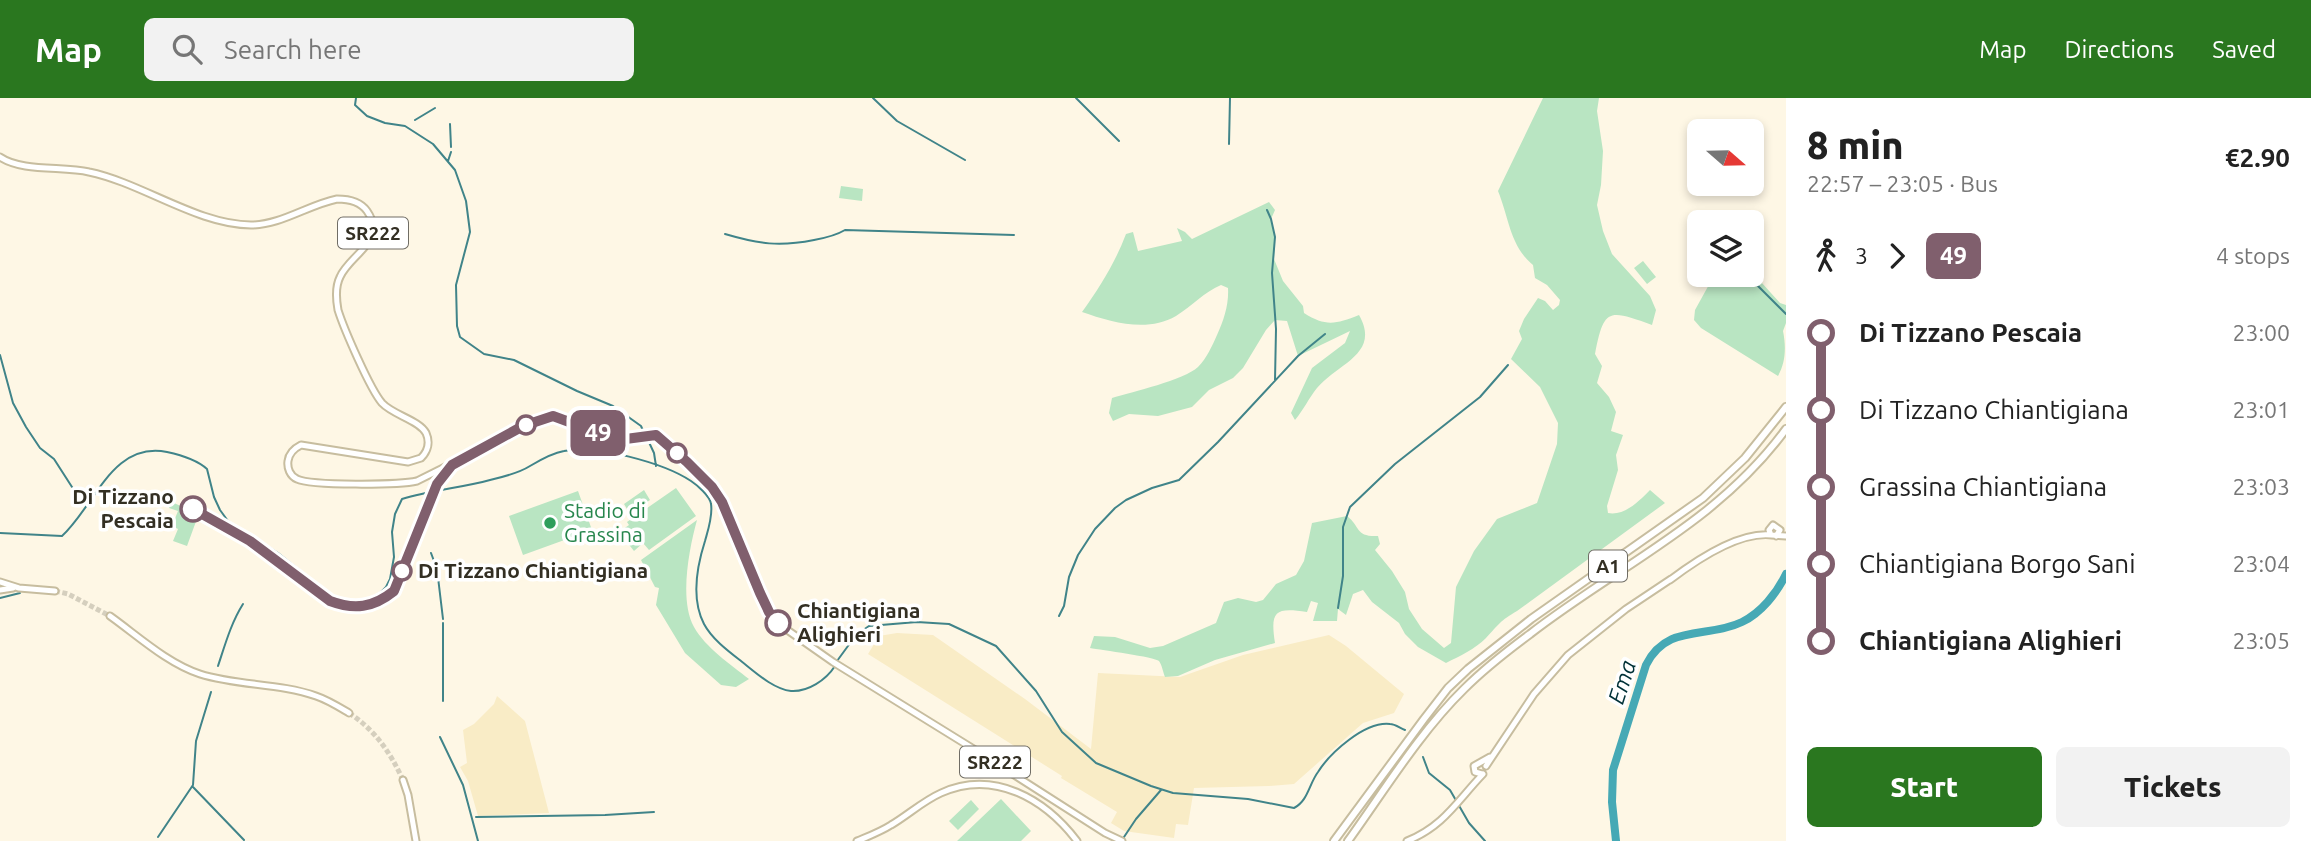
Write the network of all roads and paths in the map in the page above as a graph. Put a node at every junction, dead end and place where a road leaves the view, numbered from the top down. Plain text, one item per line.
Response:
1 (0, 157) edge
2 (1786, 408) edge
3 (1786, 429) edge
4 (1770, 528) junction
5 (1779, 528) junction
6 (1761, 536) junction
7 (1774, 536) junction
8 (1786, 536) edge
9 (0, 582) edge
10 (19, 588) junction
11 (0, 590) edge
12 (55, 591) tunnel mouth
13 (110, 616) tunnel mouth
14 (349, 713) tunnel mouth
15 (1483, 764) junction
16 (1479, 773) junction
17 (403, 780) tunnel mouth
18 (1120, 840) edge
19 (416, 841) edge
20 (857, 841) edge
21 (1077, 841) edge
22 (1335, 841) edge
23 (1348, 841) edge
24 (1407, 841) edge

1 - 18 main road, SR222
2 - 22 highway, A1
3 - 23 highway, A1
4 - 5 main road
4 - 6 main road
4 - 7 main road
5 - 7 main road
5 - 8 main road
6 - 7 main road
6 - 15 main road
7 - 8 main road
9 - 10 main road
10 - 11 main road
10 - 12 main road
13 - 14 main road
15 - 16 main road
15 - 16 main road
16 - 24 main road
17 - 19 main road
20 - 21 main road

